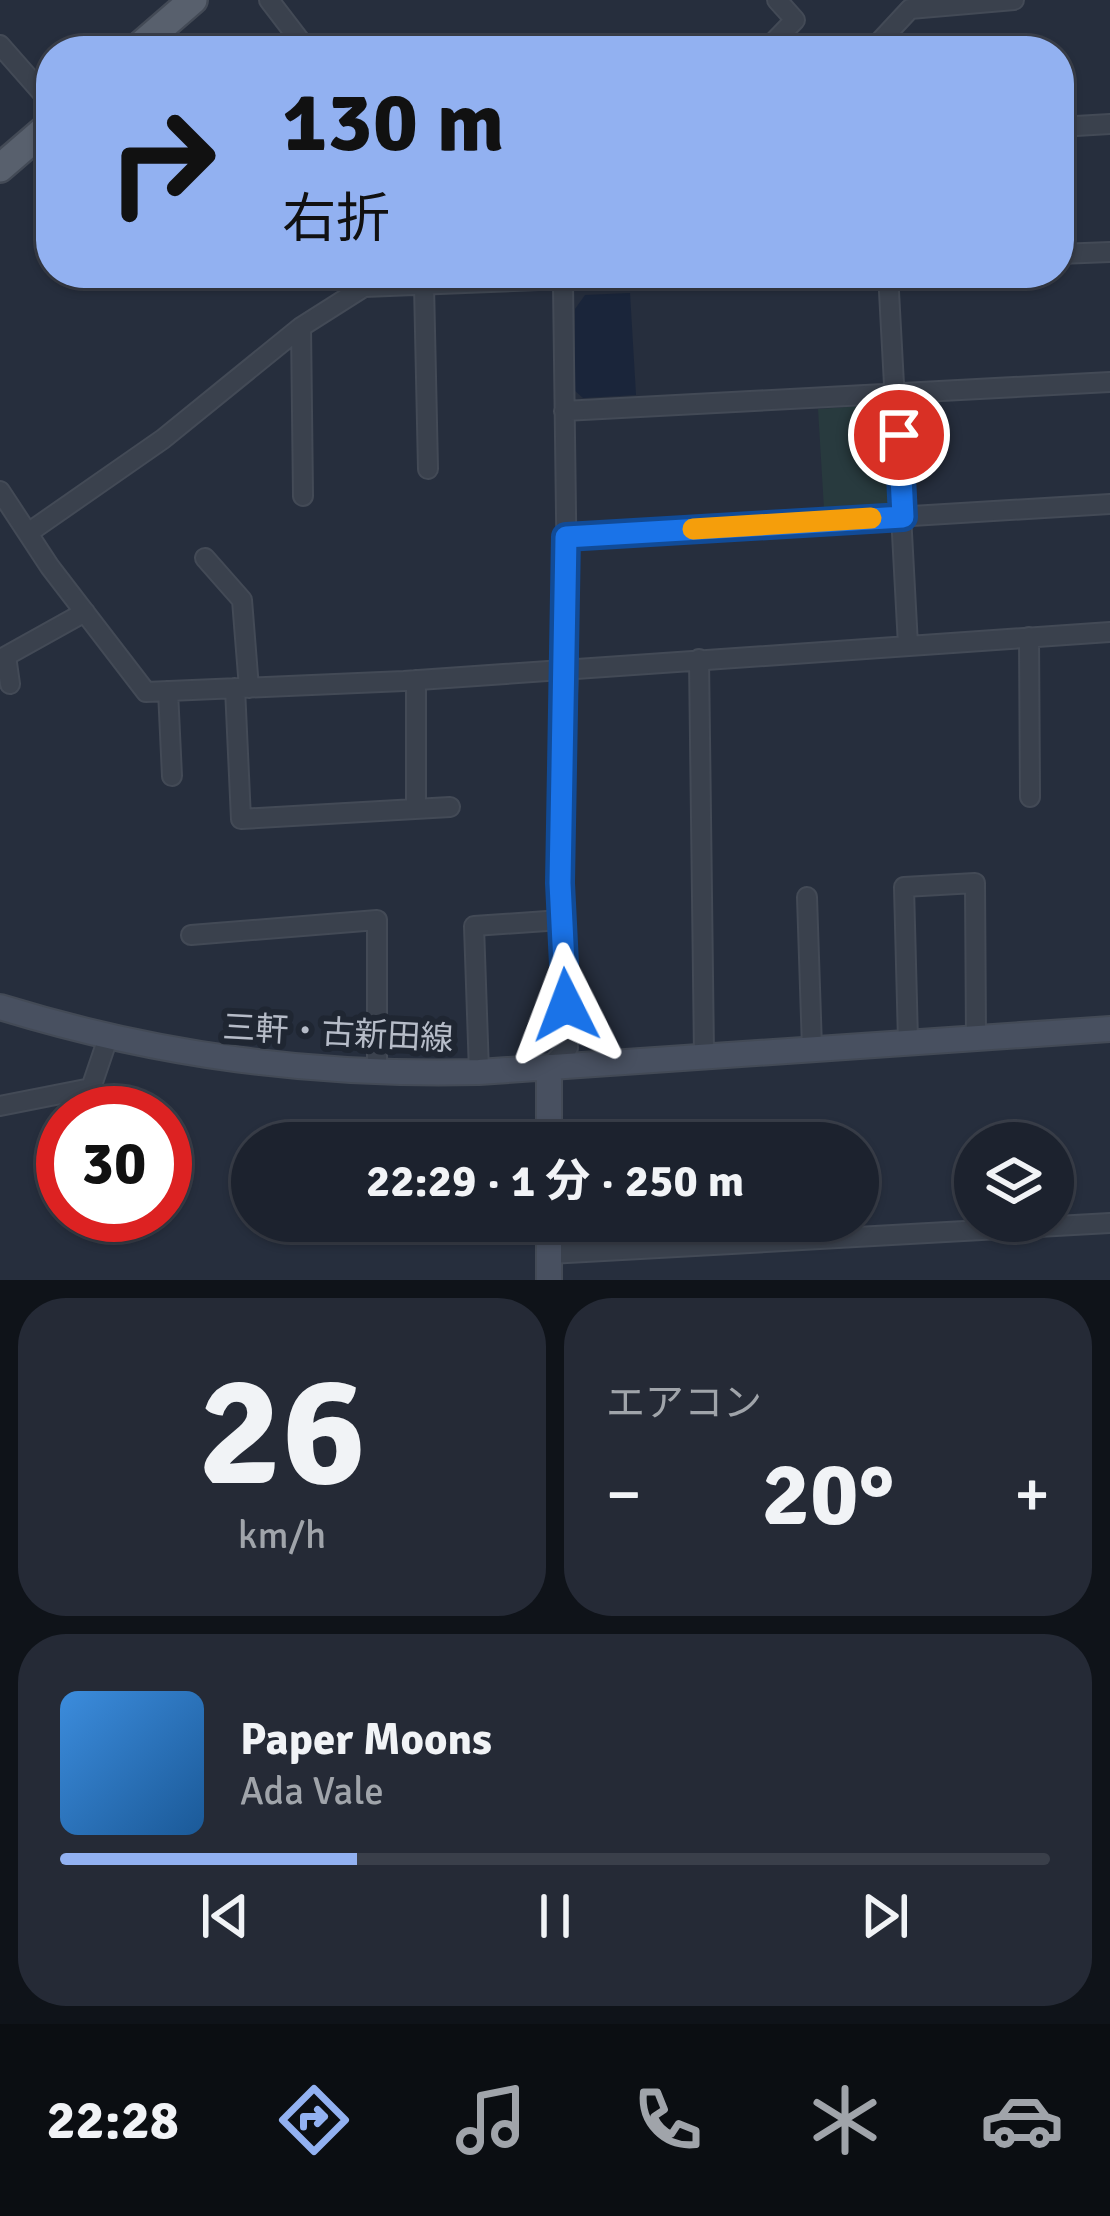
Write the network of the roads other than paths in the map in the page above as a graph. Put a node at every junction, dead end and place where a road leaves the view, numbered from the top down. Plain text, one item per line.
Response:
1 (193, 0) edge
2 (269, 0) edge
3 (777, 0) edge
4 (1014, 0) edge
5 (972, 1) edge
6 (151, 36) edge
7 (297, 36) edge
8 (780, 36) edge
9 (885, 36) edge
10 (0, 46) edge
11 (36, 86) edge
12 (1110, 124) edge
13 (1074, 127) edge
14 (36, 137) edge
15 (0, 168) edge
16 (1110, 251) edge
17 (1074, 253) edge
18 (362, 288) edge
19 (424, 288) edge
20 (558, 288) edge
21 (889, 288) edge
22 (301, 327) junction
23 (1110, 382) edge
24 (897, 394) junction
25 (564, 411) junction
26 (428, 469) dead end
27 (0, 491) edge
28 (303, 496) dead end
29 (1110, 504) edge
30 (903, 517) junction
31 (28, 533) junction
32 (566, 537) junction
33 (205, 558) dead end
34 (85, 612) junction
35 (1110, 632) edge
36 (1029, 637) junction
37 (908, 645) junction
38 (699, 659) junction
39 (568, 667) junction
40 (416, 680) junction
41 (10, 684) dead end
42 (242, 688) junction
43 (168, 691) junction
44 (172, 776) dead end
45 (1030, 796) dead end
46 (416, 806) junction
47 (450, 807) dead end
48 (807, 897) dead end
49 (561, 920) junction
50 (191, 935) dead end
51 (0, 1007) edge
52 (1110, 1029) edge
53 (108, 1038) junction
54 (976, 1038) junction
55 (908, 1041) junction
56 (812, 1048) junction
57 (704, 1055) junction
58 (549, 1067) junction
59 (479, 1072) junction
60 (377, 1073) junction
61 (0, 1106) edge
62 (549, 1122) edge
63 (1110, 1223) edge
64 (549, 1242) edge
65 (549, 1254) junction
66 (550, 1280) edge

1 - 6 main road
2 - 7 street
3 - 8 street
4 - 5 street
5 - 9 street
10 - 11 street
12 - 13 street
14 - 15 main road
16 - 17 street
18 - 22 street
19 - 26 street
20 - 25 street
21 - 24 street
22 - 28 street
22 - 31 street
23 - 24 street
24 - 25 street
24 - 30 street
25 - 32 street
27 - 31 street
29 - 30 street
30 - 32 street
30 - 37 street
31 - 34 street
32 - 39 street
33 - 42 street
34 - 41 street
34 - 43 street
35 - 36 street
36 - 37 street
36 - 45 street
37 - 38 street
38 - 39 street
38 - 57 street
39 - 40 street
39 - 49 street
40 - 42 street
40 - 46 street
42 - 43 street
42 - 46 street
43 - 44 street
46 - 47 street
48 - 56 street
49 - 58 street
49 - 59 street
50 - 60 street
51 - 53 street, 三軒・古新田線
52 - 54 street, 三軒・古新田線
53 - 60 street, 三軒・古新田線
53 - 61 street
54 - 55 street, 三軒・古新田線
54 - 55 street
55 - 56 street, 三軒・古新田線
56 - 57 street, 三軒・古新田線
57 - 58 street, 三軒・古新田線
58 - 59 street, 三軒・古新田線
58 - 62 street
59 - 60 street, 三軒・古新田線
63 - 65 street
64 - 65 street
65 - 66 street

